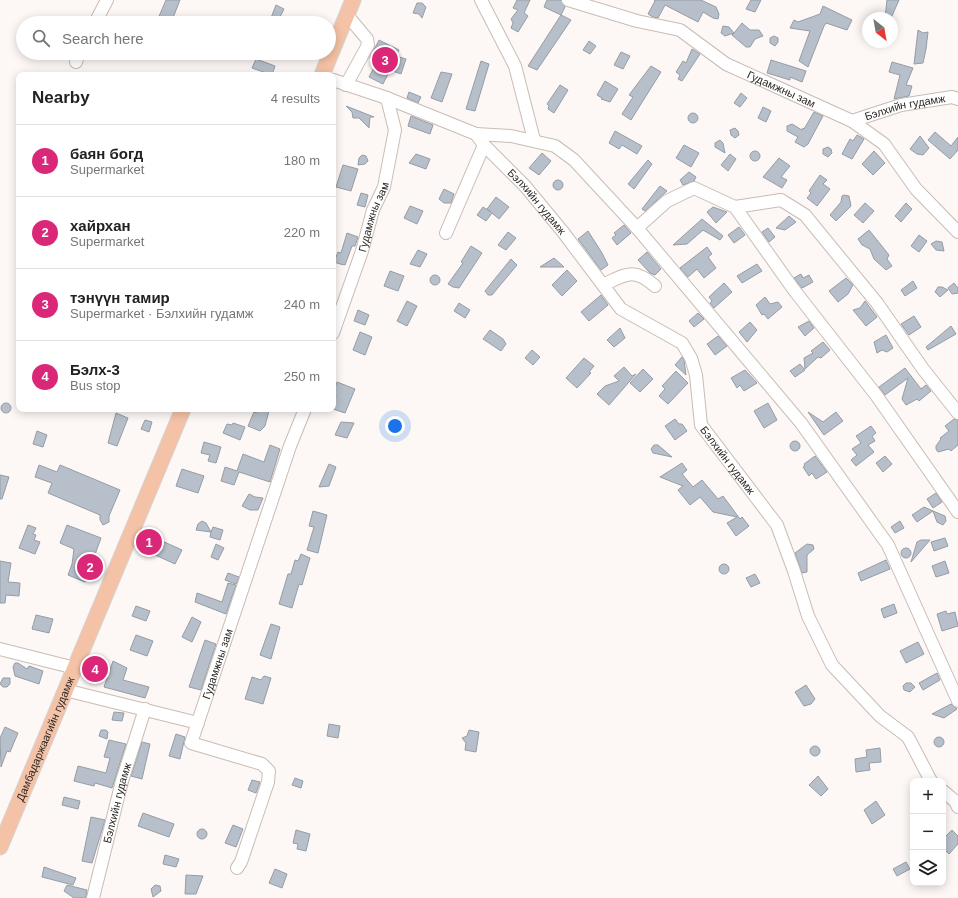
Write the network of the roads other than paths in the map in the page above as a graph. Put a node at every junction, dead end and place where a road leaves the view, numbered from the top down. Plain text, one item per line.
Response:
1 (107, 0) edge
2 (354, 0) edge
3 (481, 0) edge
4 (568, 0) edge
5 (347, 15) junction
6 (99, 16) edge
7 (336, 41) edge
8 (328, 60) edge
9 (323, 72) edge
10 (336, 81) edge
11 (346, 85) junction
12 (387, 98) junction
13 (958, 99) edge
14 (852, 120) junction
15 (476, 134) junction
16 (534, 140) junction
17 (484, 145) junction
18 (735, 207) junction
19 (637, 228) junction
20 (958, 232) edge
21 (446, 233) dead end
22 (603, 286) junction
23 (655, 286) dead end
24 (336, 324) edge
25 (182, 412) edge
26 (304, 412) edge
27 (958, 413) edge
28 (958, 512) edge
29 (0, 649) edge
30 (75, 668) junction
31 (65, 690) junction
32 (958, 701) edge
33 (145, 709) junction
34 (198, 723) junction
35 (929, 778) edge
36 (946, 794) edge
37 (958, 807) edge
38 (0, 847) edge
39 (237, 868) dead end
40 (93, 898) edge

1 - 6 street
2 - 5 main road
3 - 16 street
4 - 14 street, Гудамжны зам
5 - 7 main road
5 - 11 street
8 - 9 main road
10 - 11 street
11 - 12 street
12 - 15 street
12 - 24 street, Гудамжны зам
13 - 14 street, Бэлхийн гудамж
14 - 20 street, Гудамжны зам
15 - 16 street
15 - 17 street, Бэлхийн гудамж
16 - 19 street
17 - 21 street
17 - 22 street, Бэлхийн гудамж
18 - 19 street
18 - 27 street
18 - 28 street
19 - 32 street
22 - 23 street
22 - 35 street, Бэлхийн гудамж
25 - 30 main road, Дамбадаржаагийн гудамж
26 - 34 street, Гудамжны зам
29 - 30 street
30 - 31 main road, Дамбадаржаагийн гудамж
31 - 33 street
31 - 38 main road, Дамбадаржаагийн гудамж
33 - 34 street
33 - 40 street, Бэлхийн гудамж
34 - 39 street, Гудамжны зам
36 - 37 street

